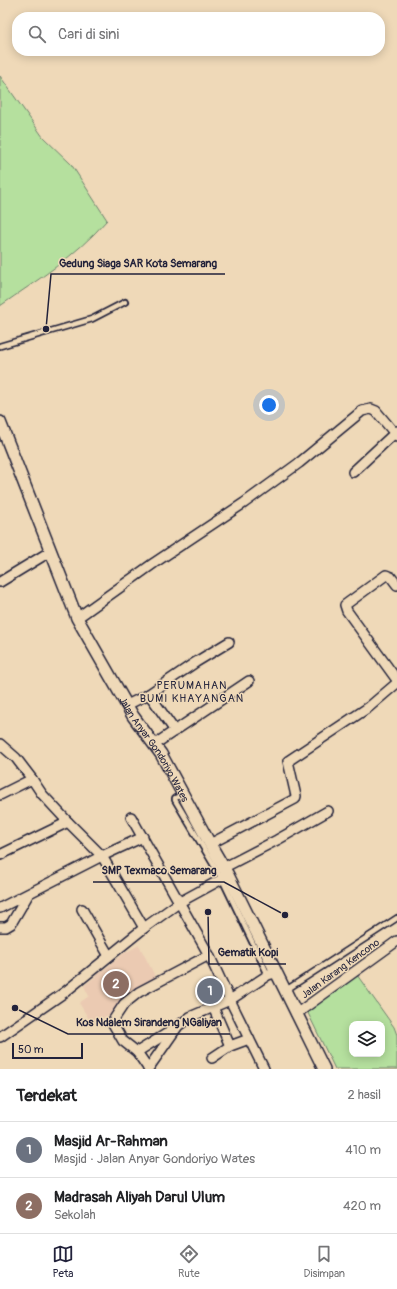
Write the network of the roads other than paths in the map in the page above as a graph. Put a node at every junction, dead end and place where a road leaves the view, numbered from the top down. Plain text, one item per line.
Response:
1 (125, 302) dead end
2 (0, 346) edge
3 (0, 422) edge
4 (396, 434) edge
5 (353, 472) dead end
6 (51, 551) junction
7 (0, 582) edge
8 (397, 585) edge
9 (77, 618) junction
10 (229, 642) dead end
11 (397, 680) edge
12 (249, 681) dead end
13 (397, 683) edge
14 (150, 694) junction
15 (128, 706) junction
16 (174, 731) junction
17 (0, 744) edge
18 (155, 744) junction
19 (32, 779) junction
20 (0, 795) edge
21 (183, 795) junction
22 (328, 811) dead end
23 (132, 818) dead end
24 (68, 822) junction
25 (143, 837) junction
26 (210, 844) junction
27 (0, 855) edge
28 (102, 856) junction
29 (224, 874) junction
30 (28, 895) junction
31 (180, 902) junction
32 (0, 908) edge
33 (82, 909) dead end
34 (397, 918) edge
35 (0, 927) edge
36 (144, 928) junction
37 (397, 941) edge
38 (209, 954) junction
39 (109, 956) junction
40 (272, 974) junction
41 (285, 991) junction
42 (230, 1000) junction
43 (213, 1007) junction
44 (296, 1014) junction
45 (178, 1026) junction
46 (0, 1037) edge
47 (249, 1039) junction
48 (230, 1046) junction
49 (137, 1052) junction
50 (212, 1058) dead end
51 (148, 1068) edge
52 (264, 1069) edge
53 (324, 1069) edge

1 - 2 lane
3 - 6 street, Jalan Anyar Gondoriyo Wates
4 - 5 street
4 - 9 street
6 - 7 street
6 - 9 street, Jalan Anyar Gondoriyo Wates
8 - 11 street
9 - 15 street, Jalan Anyar Gondoriyo Wates
10 - 14 street
12 - 16 street
13 - 26 street
14 - 15 street
14 - 16 street
15 - 18 street, Jalan Anyar Gondoriyo Wates
16 - 18 street
17 - 19 street
18 - 21 street, Jalan Anyar Gondoriyo Wates
19 - 20 street
19 - 24 street
21 - 26 street, Jalan Anyar Gondoriyo Wates
21 - 29 lane
22 - 29 street
23 - 25 street
24 - 27 street
24 - 28 street
25 - 28 street
25 - 31 street
26 - 29 street, Jalan Anyar Gondoriyo Wates
28 - 30 street
28 - 36 street
29 - 31 street
29 - 40 street, Jalan Anyar Gondoriyo Wates
30 - 32 street
30 - 35 street
31 - 36 street
31 - 38 street
33 - 39 street
34 - 41 lane
36 - 39 street
37 - 44 street, Jalan Karang Kencono
38 - 42 street
38 - 49 street
39 - 46 street
40 - 41 street, Jalan Anyar Gondoriyo Wates
40 - 42 street
41 - 44 street, Jalan Anyar Gondoriyo Wates
42 - 43 street
42 - 47 street
43 - 45 street
43 - 48 street
44 - 53 street, Jalan Anyar Gondoriyo Wates
45 - 49 street
45 - 51 street
47 - 48 street
47 - 52 street
48 - 50 street
49 - 51 street

